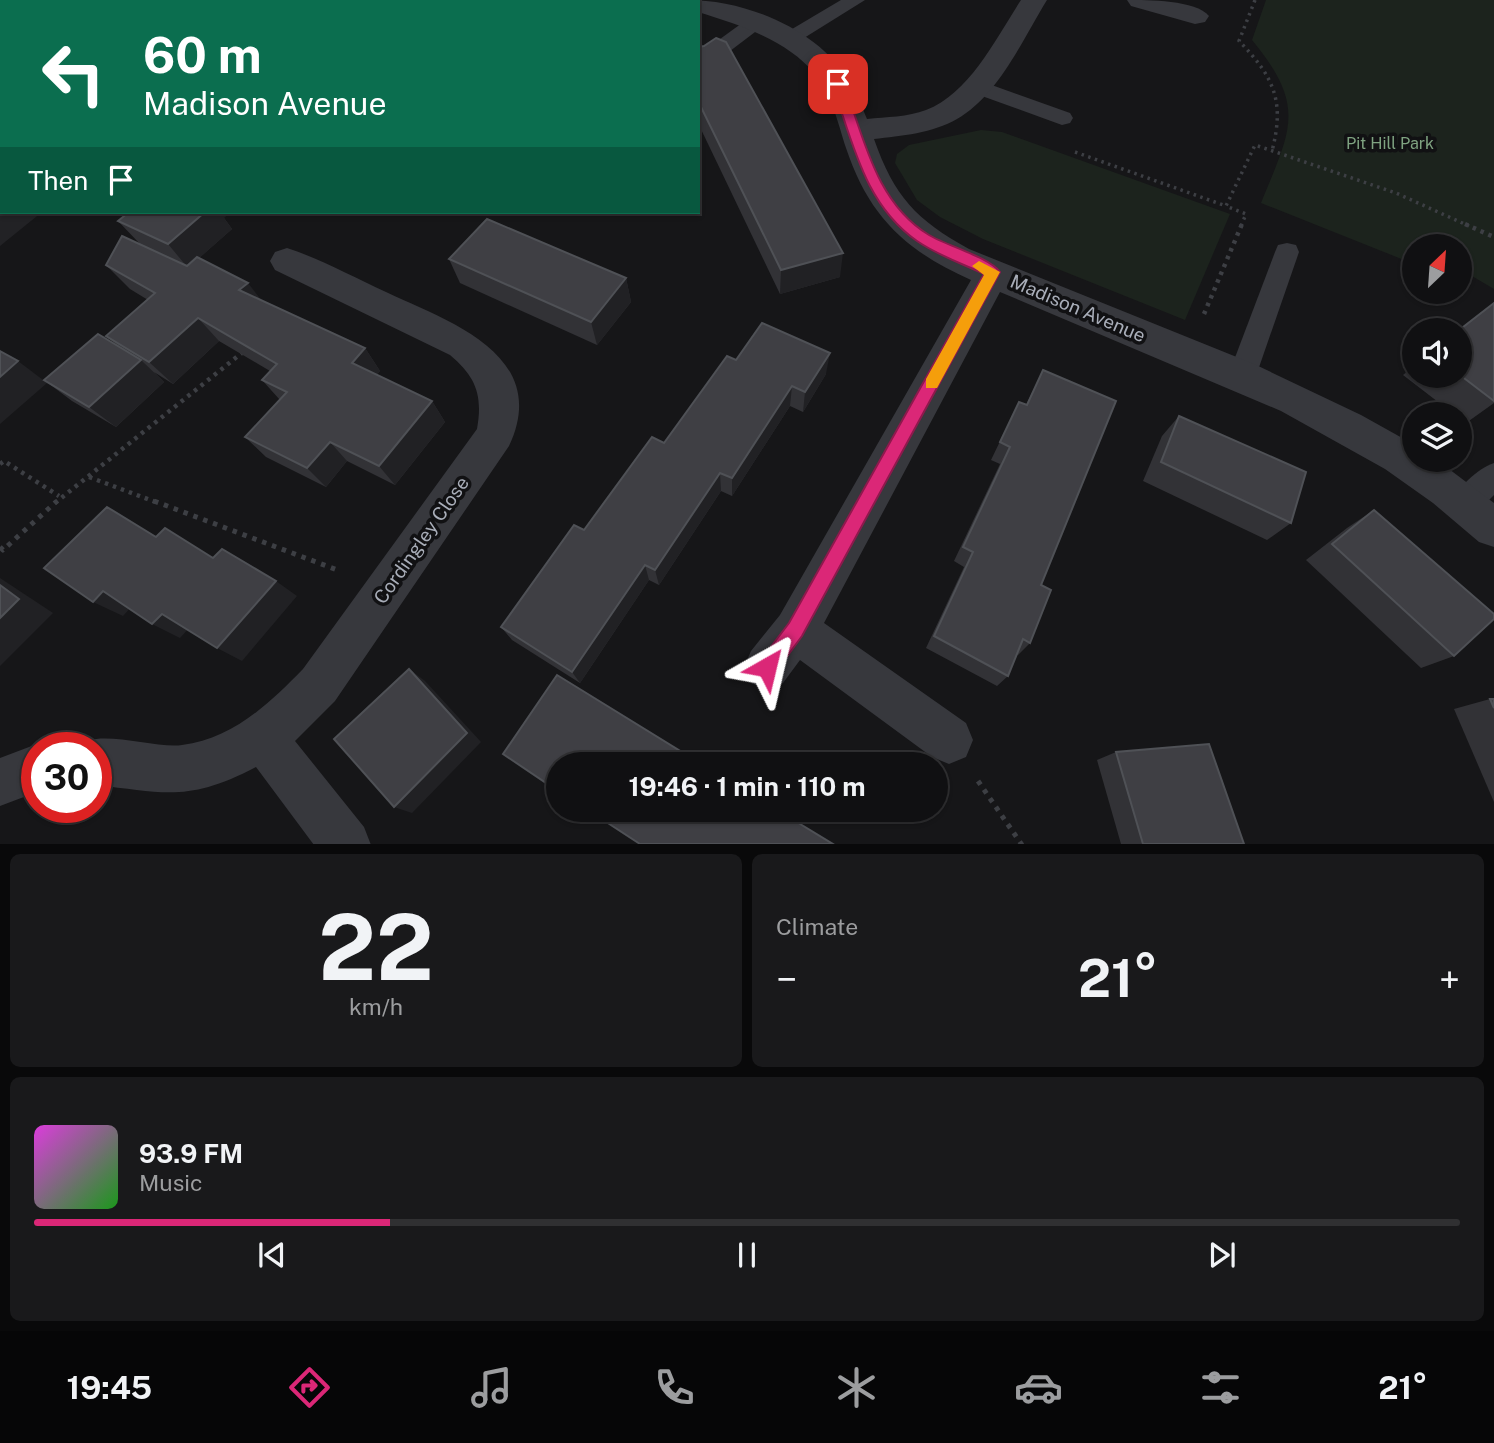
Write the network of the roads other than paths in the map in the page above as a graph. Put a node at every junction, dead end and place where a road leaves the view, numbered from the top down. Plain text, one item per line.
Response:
1 (855, 0) edge
2 (1034, 0) edge
3 (1140, 0) edge
4 (700, 3) edge
5 (1195, 16) dead end
6 (756, 22) junction
7 (789, 39) junction
8 (700, 64) edge
9 (975, 86) junction
10 (1062, 118) road end
11 (856, 131) junction
12 (1287, 252) dead end
13 (288, 261) dead end
14 (993, 272) junction
15 (1242, 376) junction
16 (1494, 476) edge
17 (1465, 504) junction
18 (1494, 528) edge
19 (796, 630) junction
20 (767, 667) dead end
21 (263, 738) junction
22 (949, 740) road end
23 (112, 763) edge
24 (21, 774) edge
25 (0, 782) edge
26 (344, 844) edge

1 - 7 lane
2 - 9 street
3 - 5 street
4 - 6 street, Madison Avenue
6 - 7 street, Madison Avenue
6 - 8 lane
7 - 11 street, Madison Avenue
9 - 10 lane
9 - 11 street
11 - 14 street, Madison Avenue
12 - 15 lane
13 - 21 street, Cordingley Close
14 - 15 street, Madison Avenue
14 - 19 street
15 - 17 street, Madison Avenue
16 - 17 lane
17 - 18 street, Madison Avenue
19 - 20 street
19 - 22 street
21 - 23 street, Cordingley Close
21 - 26 street
24 - 25 street

